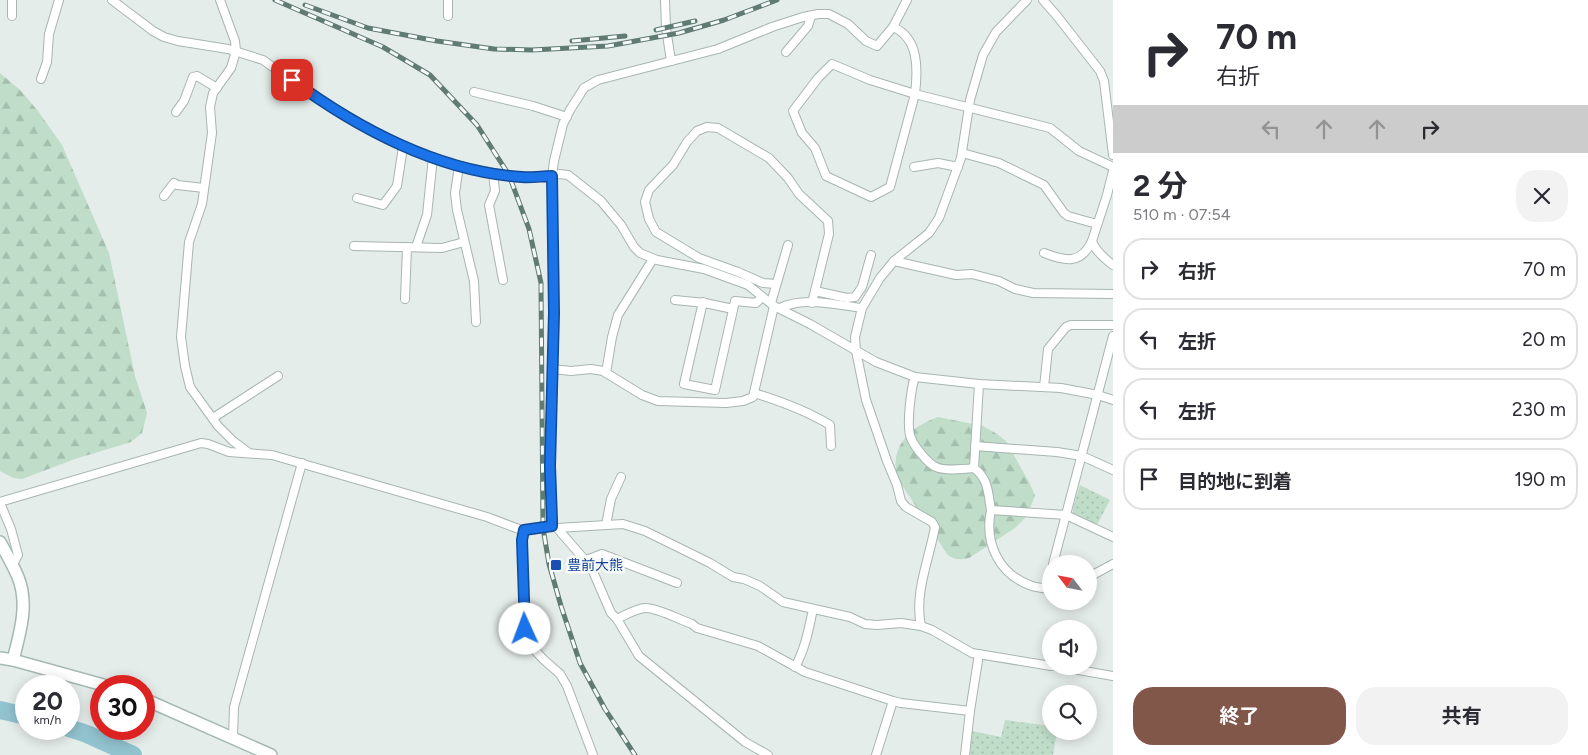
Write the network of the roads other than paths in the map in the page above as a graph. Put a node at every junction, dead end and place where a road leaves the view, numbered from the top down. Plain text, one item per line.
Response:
1 (12, 0) edge
2 (59, 0) edge
3 (112, 0) edge
4 (220, 0) edge
5 (448, 0) edge
6 (665, 0) edge
7 (907, 0) edge
8 (1027, 0) edge
9 (1043, 0) edge
10 (12, 16) dead end
11 (448, 16) dead end
12 (811, 16) junction
13 (893, 27) junction
14 (236, 52) junction
15 (786, 52) dead end
16 (671, 61) junction
17 (41, 79) dead end
18 (217, 88) junction
19 (474, 92) dead end
20 (916, 94) junction
21 (969, 108) junction
22 (176, 112) dead end
23 (1110, 112) edge
24 (567, 117) junction
25 (403, 147) junction
26 (962, 153) junction
27 (1113, 155) edge
28 (433, 157) junction
29 (459, 166) junction
30 (914, 167) dead end
31 (958, 167) junction
32 (1113, 167) edge
33 (1113, 171) edge
34 (493, 173) junction
35 (552, 176) junction
36 (204, 188) junction
37 (164, 196) dead end
38 (357, 198) dead end
39 (1097, 224) junction
40 (1092, 241) junction
41 (464, 242) junction
42 (354, 246) dead end
43 (788, 246) dead end
44 (407, 247) junction
45 (416, 247) junction
46 (1044, 254) dead end
47 (871, 255) dead end
48 (654, 259) junction
49 (894, 261) junction
50 (1113, 266) edge
51 (503, 280) dead end
52 (776, 284) junction
53 (815, 290) junction
54 (1113, 294) edge
55 (762, 297) junction
56 (405, 300) dead end
57 (674, 300) dead end
58 (703, 302) junction
59 (812, 303) junction
60 (775, 305) junction
61 (862, 308) junction
62 (733, 309) junction
63 (476, 322) dead end
64 (1113, 325) edge
65 (1113, 336) edge
66 (856, 351) junction
67 (552, 369) junction
68 (606, 373) junction
69 (278, 376) dead end
70 (915, 377) junction
71 (979, 384) junction
72 (1044, 388) junction
73 (754, 393) junction
74 (1098, 395) junction
75 (1113, 400) edge
76 (213, 418) junction
77 (831, 446) dead end
78 (975, 446) junction
79 (249, 453) junction
80 (1082, 456) junction
81 (302, 464) junction
82 (974, 468) junction
83 (1113, 470) edge
84 (621, 476) dead end
85 (0, 502) edge
86 (991, 510) junction
87 (1066, 515) junction
88 (606, 525) junction
89 (554, 527) junction
90 (524, 530) junction
91 (1113, 537) edge
92 (0, 542) edge
93 (1055, 555) edge
94 (586, 560) junction
95 (1113, 564) edge
96 (12, 566) junction
97 (1098, 572) edge
98 (678, 583) dead end
99 (1042, 588) edge
100 (812, 609) junction
101 (616, 619) junction
102 (921, 626) junction
103 (979, 654) junction
104 (0, 658) edge
105 (13, 660) junction
106 (1042, 664) edge
107 (795, 667) junction
108 (1097, 673) edge
109 (1113, 676) edge
110 (90, 681) edge
111 (894, 701) junction
112 (155, 704) edge
113 (970, 710) junction
114 (232, 737) junction
115 (272, 755) edge
116 (593, 755) edge
117 (768, 755) edge
118 (876, 755) edge
119 (966, 755) edge

1 - 10 street
2 - 17 street
3 - 14 street
4 - 14 street
5 - 11 street
6 - 16 street
7 - 13 street
8 - 21 street
9 - 23 street
12 - 13 street
12 - 15 street
12 - 16 street
13 - 20 street
14 - 18 street
14 - 25 street
16 - 24 street
18 - 22 street
18 - 36 street
19 - 24 street
20 - 20 street
20 - 21 street
21 - 26 street
21 - 32 street
23 - 27 street
24 - 35 street
25 - 28 street
25 - 38 street
26 - 31 street
26 - 39 street
28 - 29 street
28 - 45 street
29 - 34 street
29 - 41 street
30 - 31 street
31 - 49 street
33 - 39 street
34 - 35 street
34 - 51 street
35 - 48 street
35 - 67 street
36 - 37 street
36 - 76 street
39 - 40 street
40 - 46 street
40 - 50 street
41 - 45 street
41 - 63 street
42 - 44 street
43 - 52 street
44 - 45 street
44 - 56 street
47 - 53 street
48 - 55 street
48 - 68 street
49 - 54 street
49 - 61 street
52 - 53 street
52 - 60 street
53 - 59 street
55 - 60 street
55 - 62 street
57 - 58 street
58 - 62 street
58 - 62 street
59 - 60 street
59 - 61 street
60 - 66 street
60 - 73 street
61 - 66 street
64 - 72 street
65 - 74 street
66 - 70 street
66 - 102 street
67 - 68 street
67 - 89 street
68 - 73 street
69 - 76 street
70 - 71 street
70 - 82 street
71 - 72 street
71 - 78 street
72 - 74 street
73 - 77 street
74 - 75 street
74 - 80 street
76 - 79 street
78 - 80 street
78 - 82 street
79 - 81 street
79 - 85 street
80 - 83 street
80 - 87 street
81 - 90 street
81 - 114 street
82 - 86 street
84 - 88 street
85 - 96 street
86 - 87 street
86 - 99 street
87 - 91 street
87 - 93 street
88 - 89 street
88 - 100 street
89 - 90 street
89 - 94 street
90 - 116 street
92 - 96 main road
94 - 98 street
94 - 101 street
95 - 97 street
96 - 105 main road
100 - 102 street
100 - 107 street
101 - 107 street
101 - 117 street
102 - 103 street
103 - 106 street
103 - 113 street
104 - 105 main road
105 - 110 main road
107 - 111 street
108 - 109 street
111 - 113 street
111 - 118 street
112 - 114 main road
113 - 119 street
114 - 115 main road

